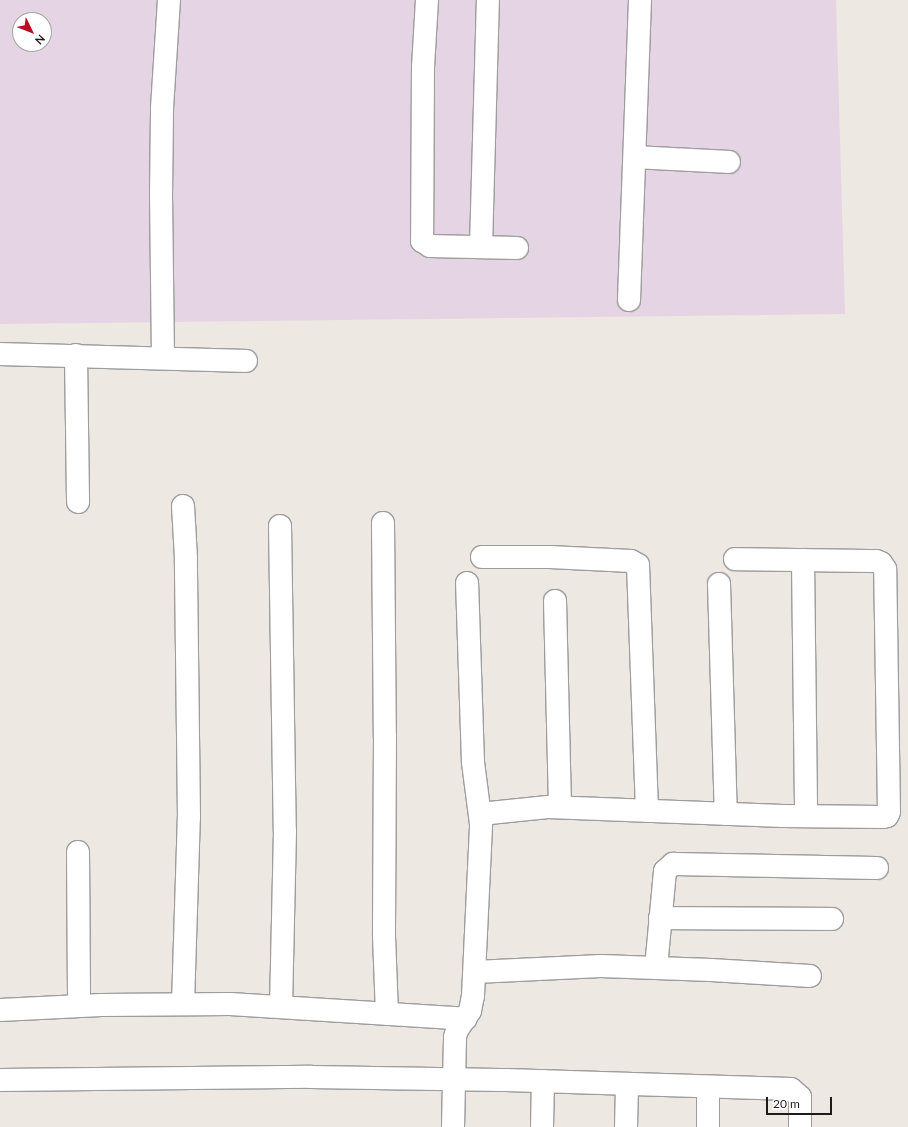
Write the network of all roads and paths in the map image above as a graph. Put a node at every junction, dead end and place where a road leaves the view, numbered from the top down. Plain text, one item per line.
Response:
1 (169, 0) edge
2 (428, 0) edge
3 (488, 0) edge
4 (640, 0) edge
5 (635, 157) junction
6 (729, 162) dead end
7 (481, 247) junction
8 (517, 248) dead end
9 (629, 300) dead end
10 (0, 354) edge
11 (76, 355) junction
12 (163, 358) junction
13 (246, 361) dead end
14 (78, 502) dead end
15 (183, 506) dead end
16 (383, 523) dead end
17 (280, 526) dead end
18 (482, 557) dead end
19 (735, 558) dead end
20 (803, 560) junction
21 (467, 584) dead end
22 (719, 584) dead end
23 (555, 601) dead end
24 (560, 807) junction
25 (647, 811) junction
26 (480, 814) junction
27 (726, 814) junction
28 (806, 816) junction
29 (78, 852) dead end
30 (877, 868) dead end
31 (660, 918) junction
32 (832, 919) dead end
33 (656, 968) junction
34 (475, 972) junction
35 (810, 976) dead end
36 (183, 1004) junction
37 (79, 1006) junction
38 (281, 1007) junction
39 (0, 1010) edge
40 (387, 1014) junction
41 (466, 1019) junction
42 (454, 1079) junction
43 (0, 1080) edge
44 (543, 1081) junction
45 (627, 1085) junction
46 (708, 1087) junction
47 (452, 1127) edge
48 (542, 1127) edge
49 (626, 1127) edge
50 (708, 1127) edge
51 (800, 1127) edge

1 - 12 street
2 - 7 street
3 - 7 street
4 - 5 street
5 - 6 street
5 - 9 street
7 - 8 street
10 - 11 street
11 - 12 street
11 - 14 street
12 - 13 street
15 - 36 street
16 - 40 street
17 - 38 street
18 - 25 street
19 - 20 street
20 - 28 street
20 - 28 street
21 - 26 street
22 - 27 street
23 - 24 street
24 - 25 street
24 - 26 street
25 - 27 street
26 - 34 street
27 - 28 street
29 - 37 street
30 - 31 street
31 - 32 street
31 - 33 street
33 - 34 street
33 - 35 street
34 - 41 street
36 - 37 street
36 - 38 street
37 - 39 street
38 - 40 street
40 - 41 street
41 - 42 street
42 - 43 street
42 - 44 street
42 - 47 street
44 - 45 street
44 - 48 street
45 - 46 street
45 - 49 street
46 - 50 street
46 - 51 street

